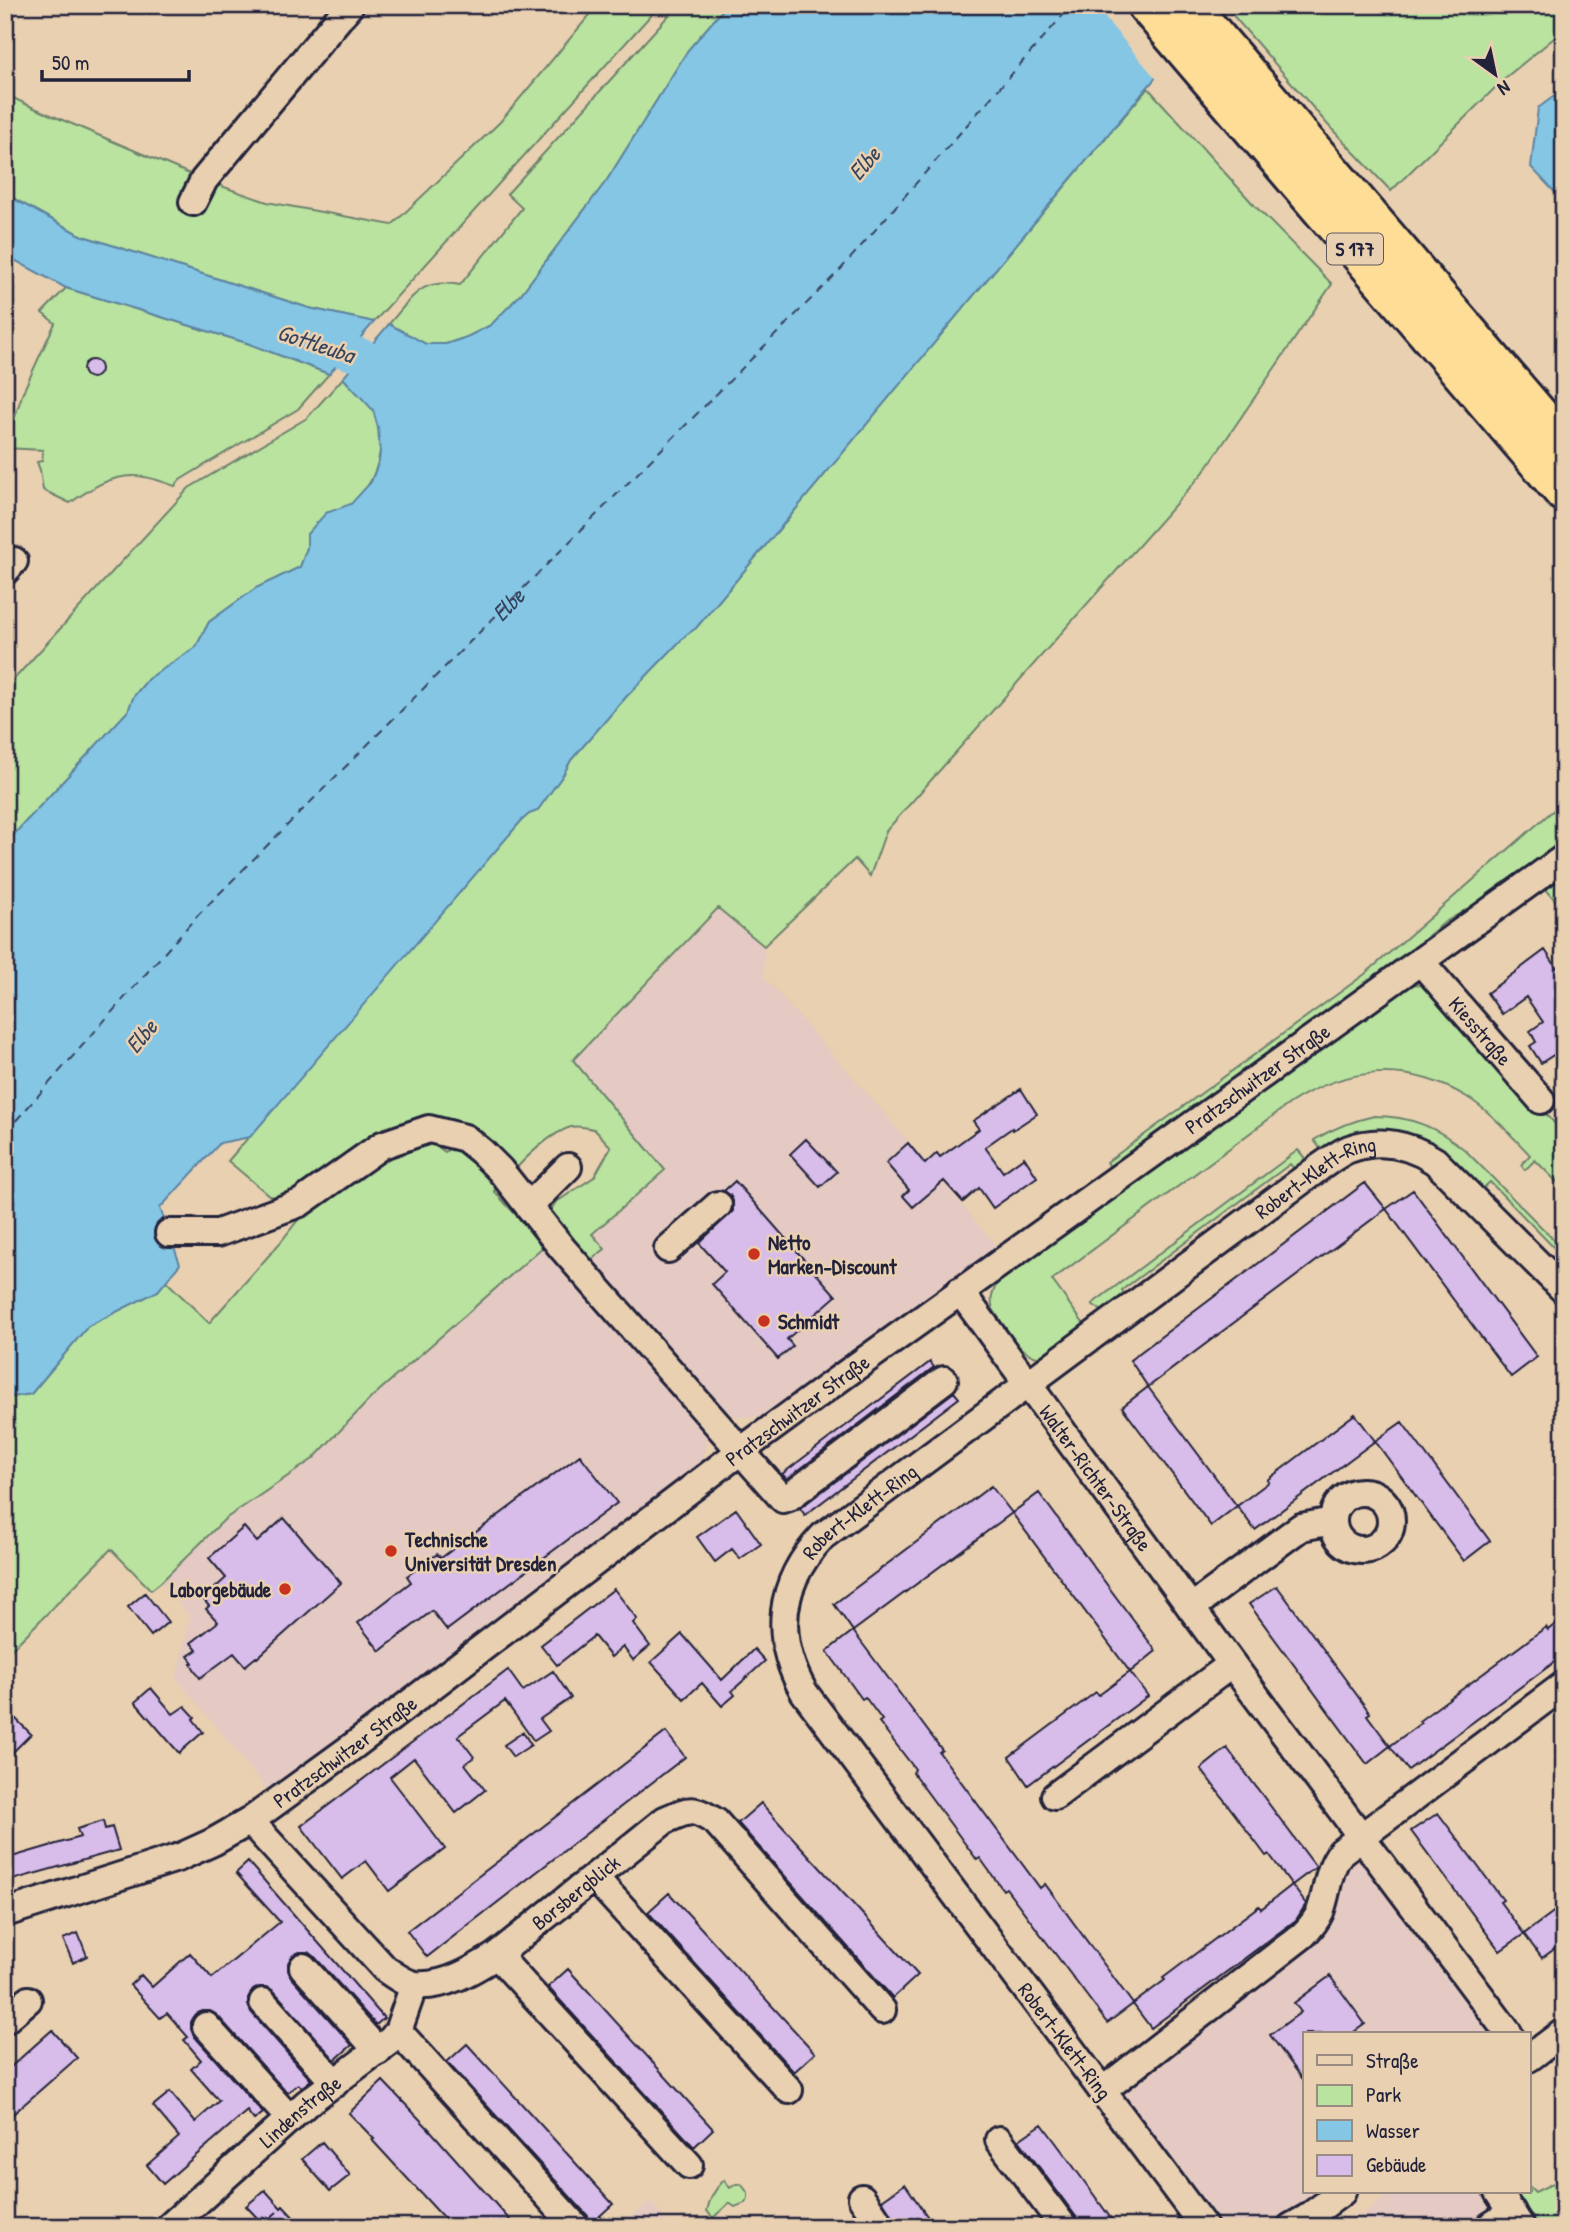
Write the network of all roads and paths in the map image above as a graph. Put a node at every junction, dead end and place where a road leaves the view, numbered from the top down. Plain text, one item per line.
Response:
1 (350, 5) edge
2 (1147, 5) edge
3 (1188, 5) edge
4 (193, 201) dead end
5 (1564, 445) edge
6 (1564, 492) edge
7 (1564, 858) edge
8 (1421, 962) junction
9 (1541, 1100) dead end
10 (568, 1167) dead end
11 (718, 1205) dead end
12 (529, 1206) junction
13 (169, 1233) dead end
14 (668, 1249) dead end
15 (1564, 1290) edge
16 (960, 1291) junction
17 (944, 1380) dead end
18 (1027, 1386) junction
19 (742, 1451) junction
20 (1333, 1521) dead end
21 (1191, 1608) junction
22 (1232, 1664) junction
23 (1564, 1685) edge
24 (1055, 1796) dead end
25 (250, 1821) junction
26 (1361, 1837) junction
27 (594, 1877) junction
28 (5, 1913) edge
29 (497, 1955) junction
30 (303, 1967) dead end
31 (414, 1984) junction
32 (28, 2000) dead end
33 (263, 2002) dead end
34 (881, 2010) dead end
35 (5, 2020) edge
36 (206, 2026) dead end
37 (398, 2031) junction
38 (1507, 2032) edge
39 (1564, 2032) edge
40 (378, 2051) junction
41 (1530, 2057) edge
42 (335, 2083) junction
43 (789, 2090) dead end
44 (1102, 2091) junction
45 (289, 2119) junction
46 (999, 2140) dead end
47 (689, 2165) dead end
48 (1339, 2194) edge
49 (862, 2198) dead end
50 (1510, 2210) edge
51 (169, 2227) edge
52 (576, 2227) edge
53 (882, 2227) edge
54 (1064, 2227) edge
55 (1204, 2227) edge
56 (1291, 2227) edge
57 (1489, 2227) edge

1 - 4 street
2 - 6 highway, S 177
3 - 5 highway, S 177
7 - 8 street, Pratzschwitzer Straße
8 - 9 street, Kiesstraße
8 - 16 street, Pratzschwitzer Straße
10 - 12 street
11 - 14 street
12 - 13 street
12 - 19 street
15 - 18 street, Robert-Klett-Ring
16 - 18 street, Walter-Richter-Straße
16 - 19 street, Pratzschwitzer Straße
17 - 19 street
18 - 21 street, Walter-Richter-Straße
18 - 44 street, Robert-Klett-Ring
19 - 25 street, Pratzschwitzer Straße
20 - 21 street
21 - 22 street, Walter-Richter-Straße
22 - 24 street
22 - 26 street, Walter-Richter-Straße
23 - 26 street
25 - 28 street, Pratzschwitzer Straße
25 - 31 street
26 - 38 street, Walter-Richter-Straße
26 - 44 street
27 - 29 street, Borsbergblick
27 - 34 street, Borsbergblick
27 - 43 street
29 - 31 street, Borsbergblick
29 - 47 street
30 - 40 street
31 - 37 street, Lindenstraße
32 - 35 street
33 - 42 street
36 - 45 street
37 - 40 street, Lindenstraße
37 - 52 street
39 - 41 street
40 - 42 street, Lindenstraße
42 - 45 street, Lindenstraße
44 - 55 street, Robert-Klett-Ring
45 - 51 street, Lindenstraße
46 - 54 street
48 - 56 street
49 - 53 street
50 - 57 street

